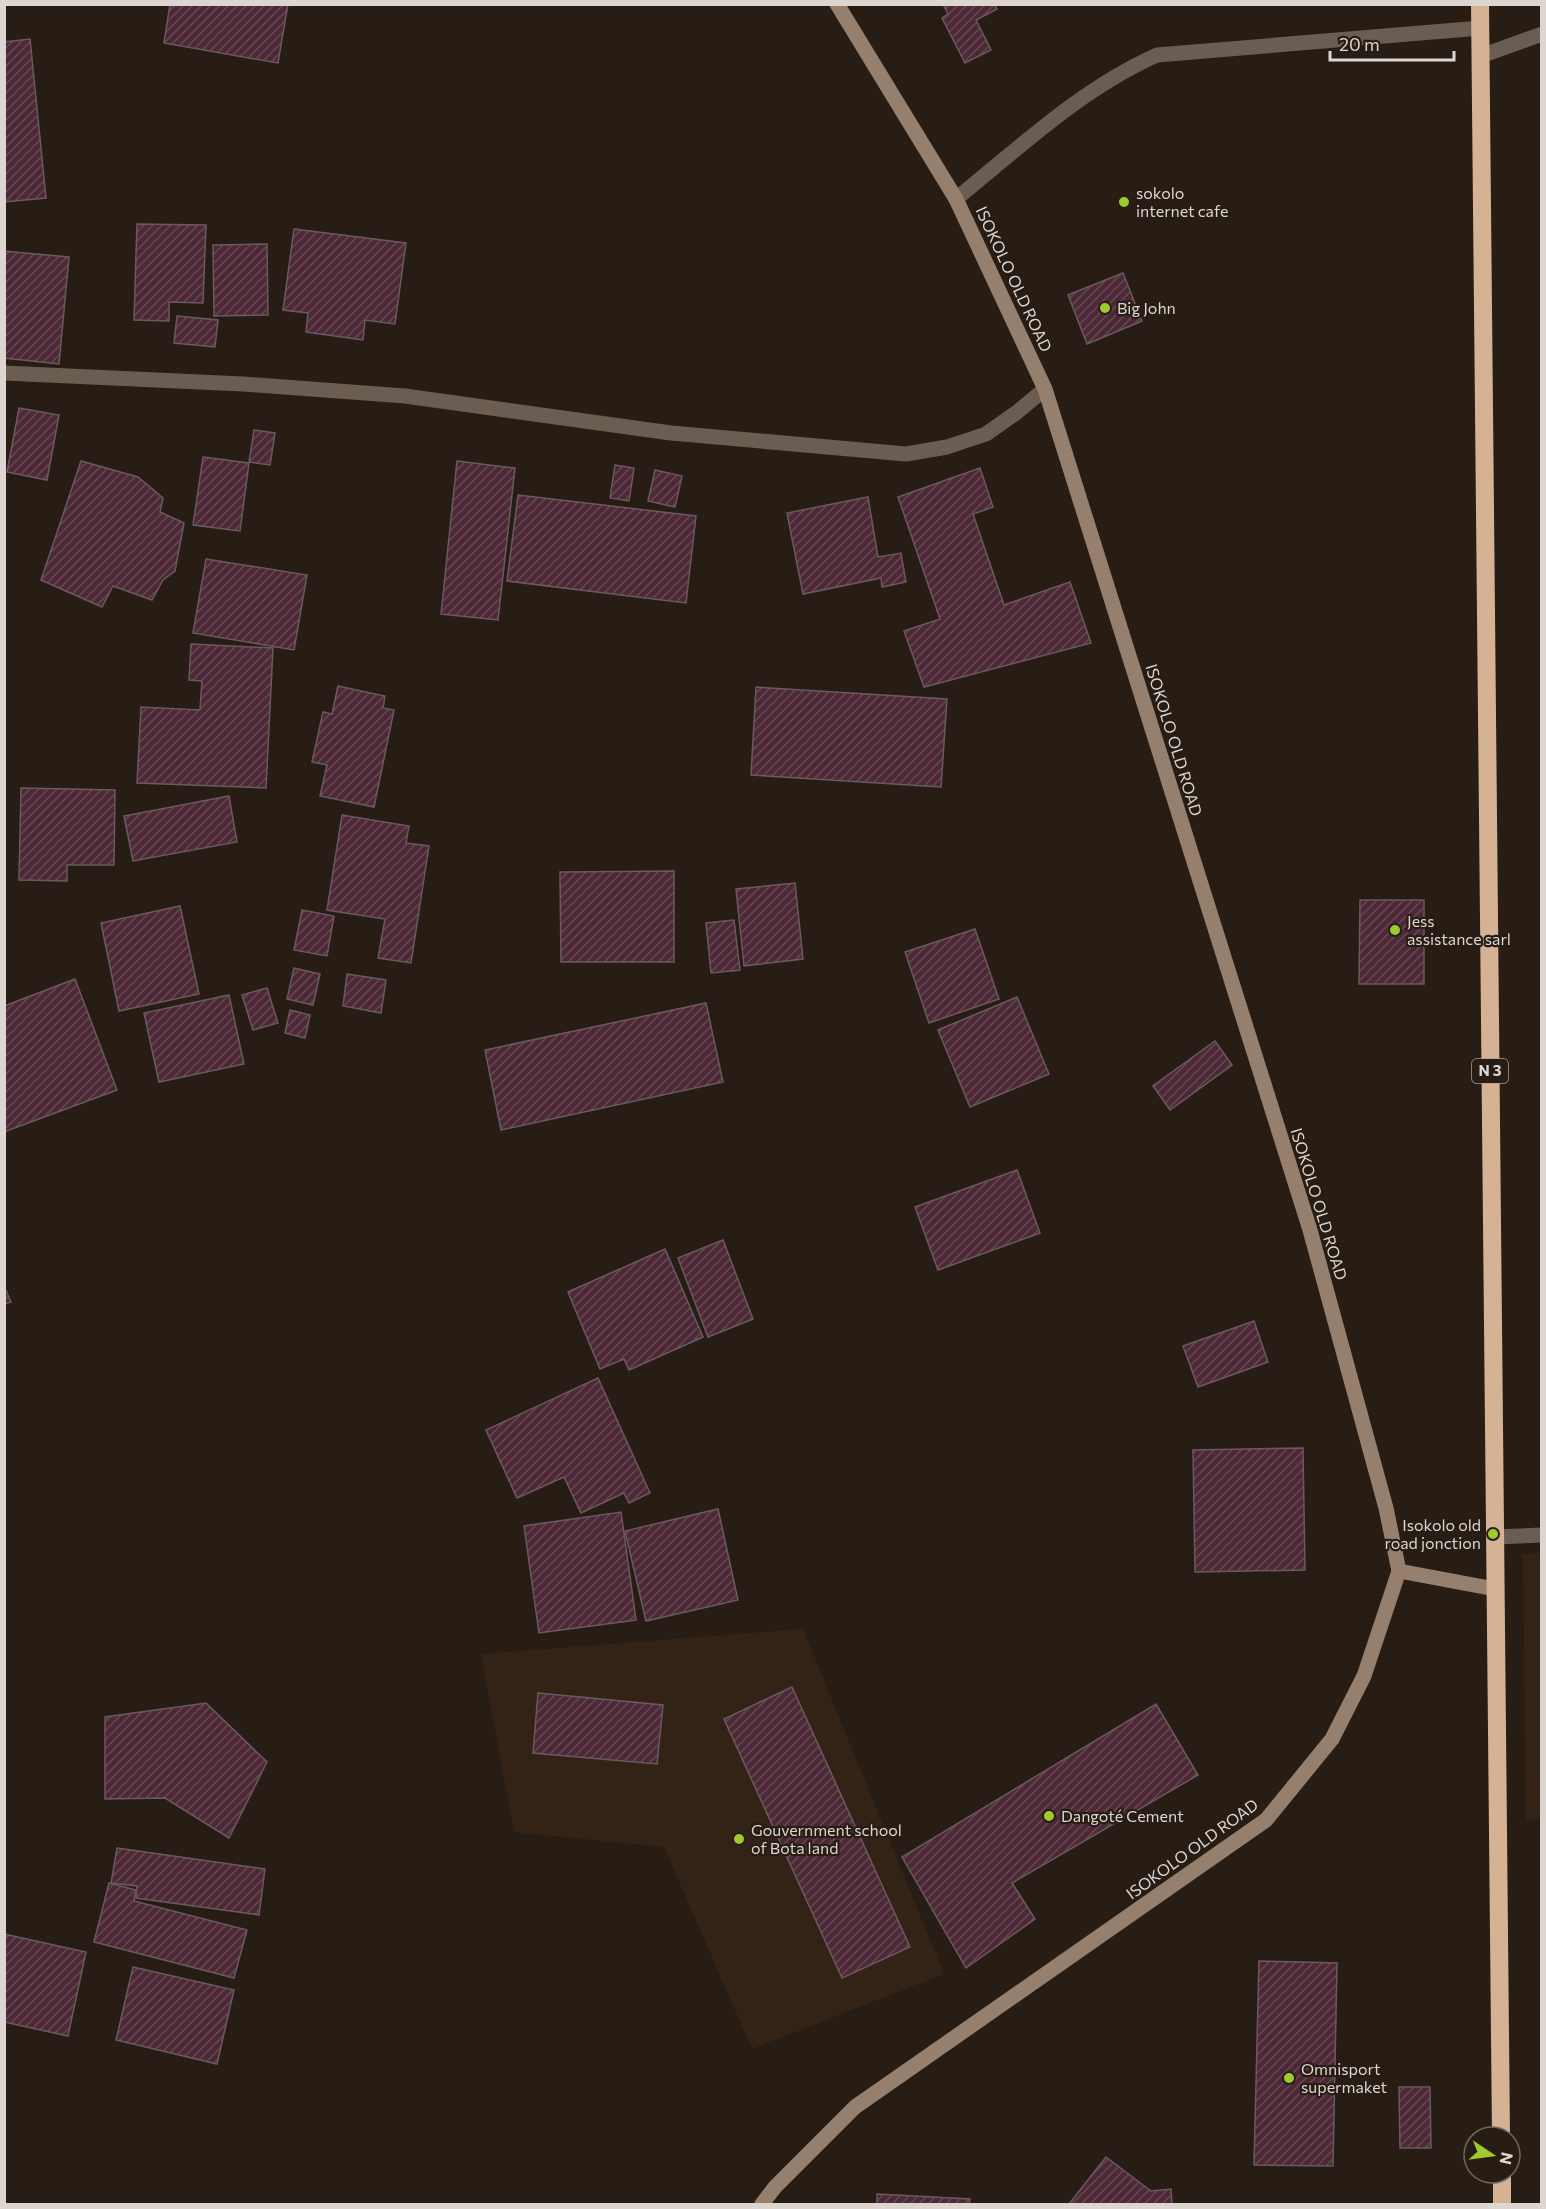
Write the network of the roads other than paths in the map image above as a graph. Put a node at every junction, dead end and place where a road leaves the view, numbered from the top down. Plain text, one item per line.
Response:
1 (837, 4) edge
2 (1480, 4) edge
3 (1480, 28) junction
4 (1542, 34) edge
5 (1481, 56) junction
6 (956, 199) junction
7 (4, 373) edge
8 (1045, 389) junction
9 (1542, 1535) edge
10 (1494, 1537) junction
11 (1399, 1571) junction
12 (1495, 1589) junction
13 (1502, 2125) edge
14 (1502, 2185) edge
15 (762, 2205) edge
16 (1502, 2205) edge

1 - 6 street, ISOKOLO OLD ROAD
2 - 3 highway, N 3
3 - 5 highway, N 3
3 - 6 street
4 - 5 street
5 - 10 highway, N 3
6 - 8 street, ISOKOLO OLD ROAD
7 - 8 street
8 - 11 street, ISOKOLO OLD ROAD
9 - 10 street
10 - 12 highway, N 3
11 - 12 street
11 - 15 street, ISOKOLO OLD ROAD
12 - 13 highway, N 3
14 - 16 highway

